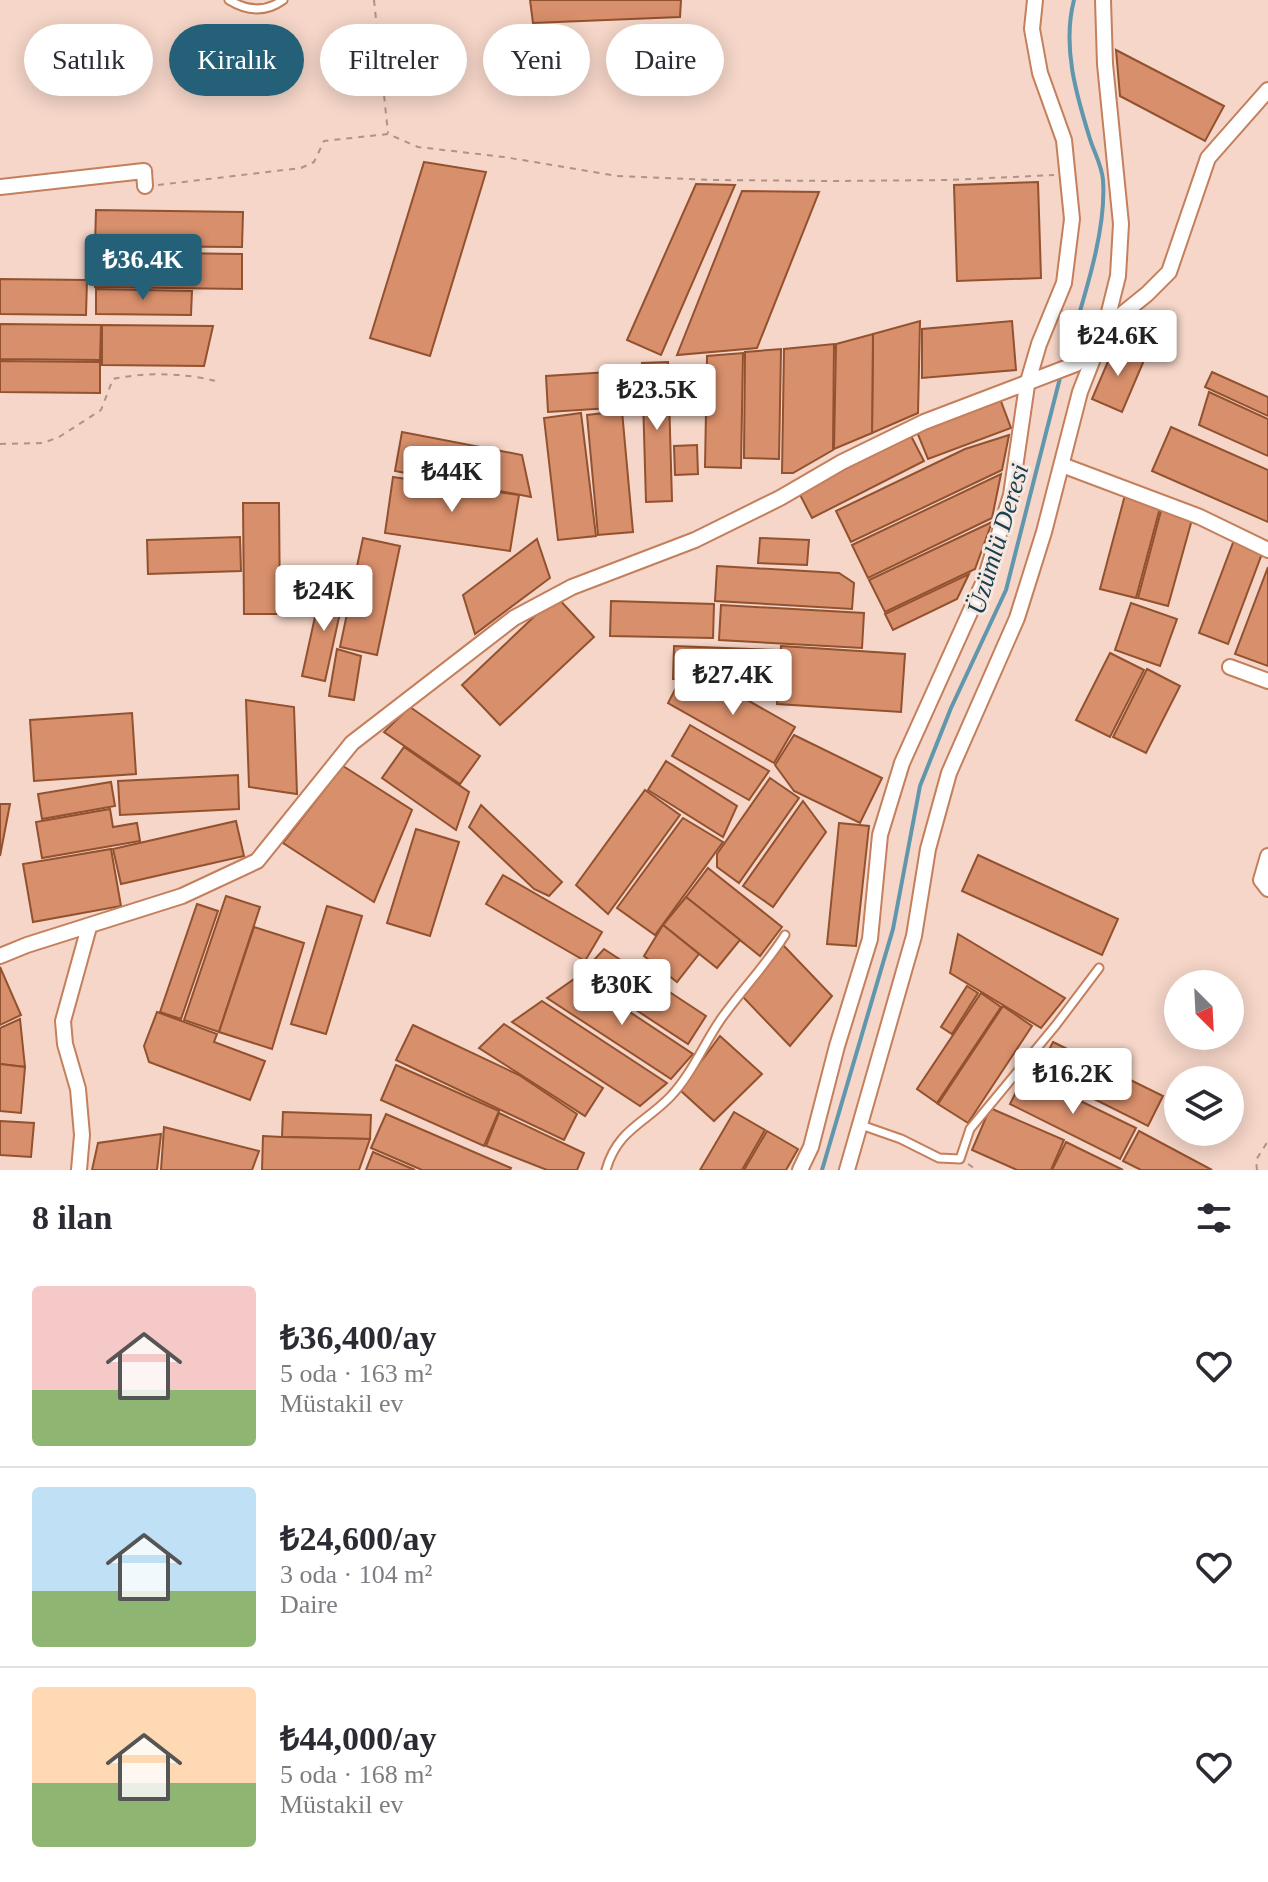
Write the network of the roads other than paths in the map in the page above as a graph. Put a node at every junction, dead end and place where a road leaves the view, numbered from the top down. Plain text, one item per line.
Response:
1 (229, 0) edge
2 (283, 0) edge
3 (1035, 0) edge
4 (1103, 0) edge
5 (1268, 90) edge
6 (145, 186) road end
7 (0, 187) edge
8 (1105, 328) junction
9 (1027, 385) junction
10 (1062, 465) junction
11 (1268, 550) edge
12 (1230, 667) dead end
13 (1268, 681) edge
14 (1268, 856) edge
15 (1268, 889) edge
16 (89, 927) junction
17 (785, 935) dead end
18 (0, 956) edge
19 (1099, 968) dead end
20 (859, 1125) junction
21 (79, 1170) edge
22 (606, 1170) edge
23 (800, 1170) edge
24 (847, 1170) edge

1 - 2 lane
3 - 9 street
4 - 8 street
5 - 8 street
6 - 7 street
8 - 9 street
8 - 10 street
9 - 16 street
9 - 23 street
10 - 11 street
10 - 20 street
12 - 13 street
14 - 15 street
16 - 18 street
16 - 21 street
17 - 22 lane
19 - 20 lane
20 - 24 street

